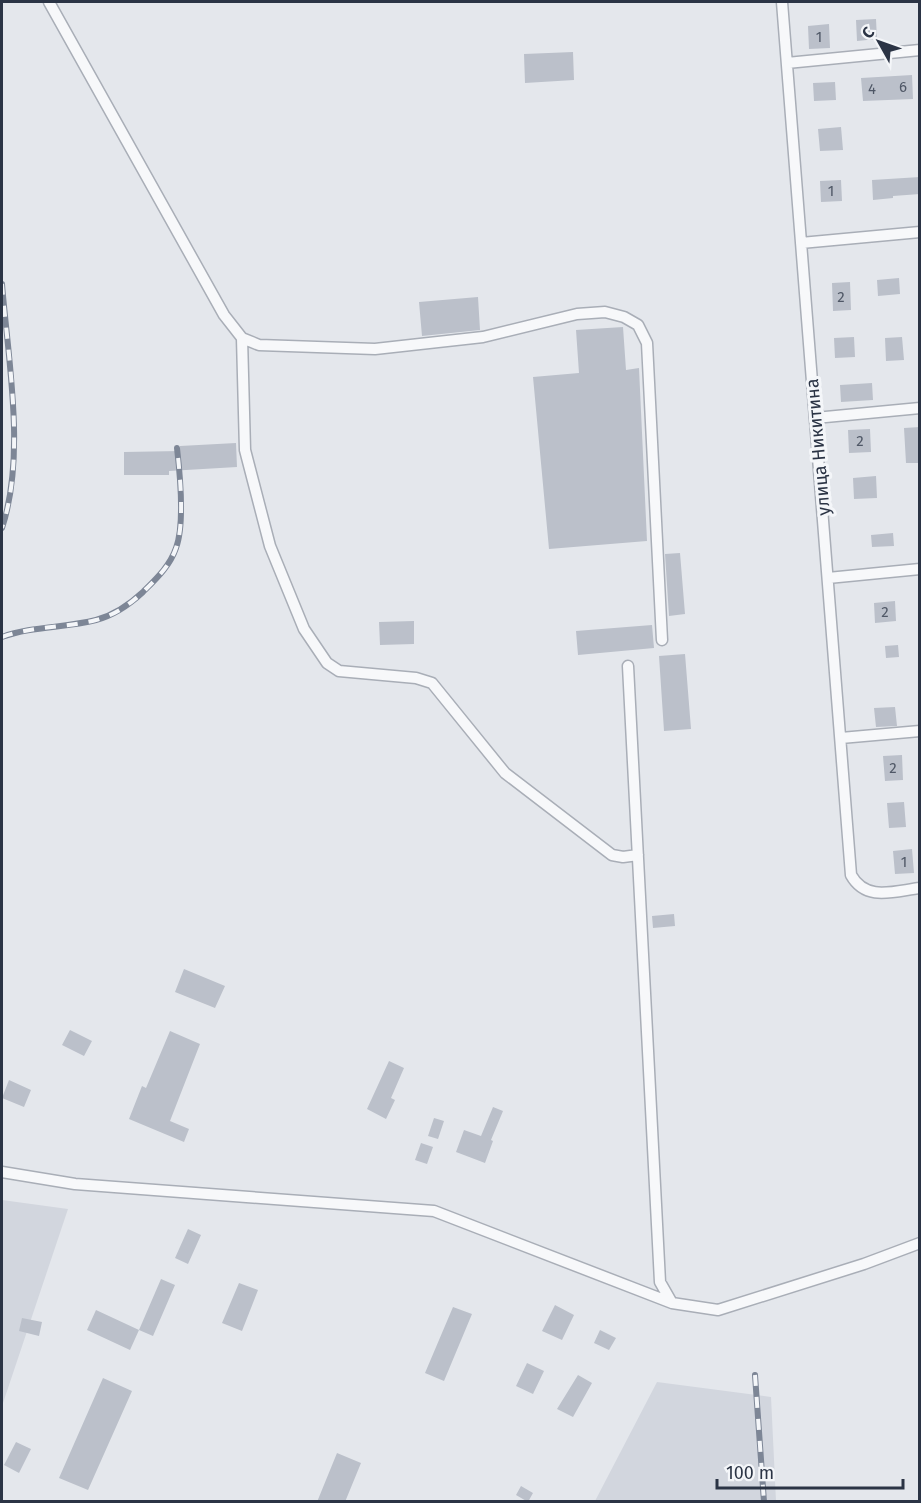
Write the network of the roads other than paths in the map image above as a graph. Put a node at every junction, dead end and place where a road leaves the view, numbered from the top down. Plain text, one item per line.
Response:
1 (49, 2) edge
2 (782, 2) edge
3 (920, 50) edge
4 (787, 63) junction
5 (920, 232) edge
6 (801, 243) junction
7 (242, 338) junction
8 (920, 408) edge
9 (815, 418) junction
10 (920, 569) edge
11 (828, 578) junction
12 (662, 640) dead end
13 (628, 666) dead end
14 (920, 731) edge
15 (841, 738) junction
16 (638, 855) junction
17 (920, 888) edge
18 (2, 1172) edge
19 (920, 1243) edge
20 (672, 1303) junction

1 - 7 street
2 - 4 street, улица Никитина
3 - 4 street
4 - 6 street, улица Никитина
5 - 6 street
6 - 9 street, улица Никитина
7 - 12 street
7 - 16 street
8 - 9 street
9 - 11 street, улица Никитина
10 - 11 street
11 - 15 street, улица Никитина
13 - 16 street
14 - 15 street
15 - 17 street, улица Никитина
16 - 20 street
18 - 20 street
19 - 20 street

